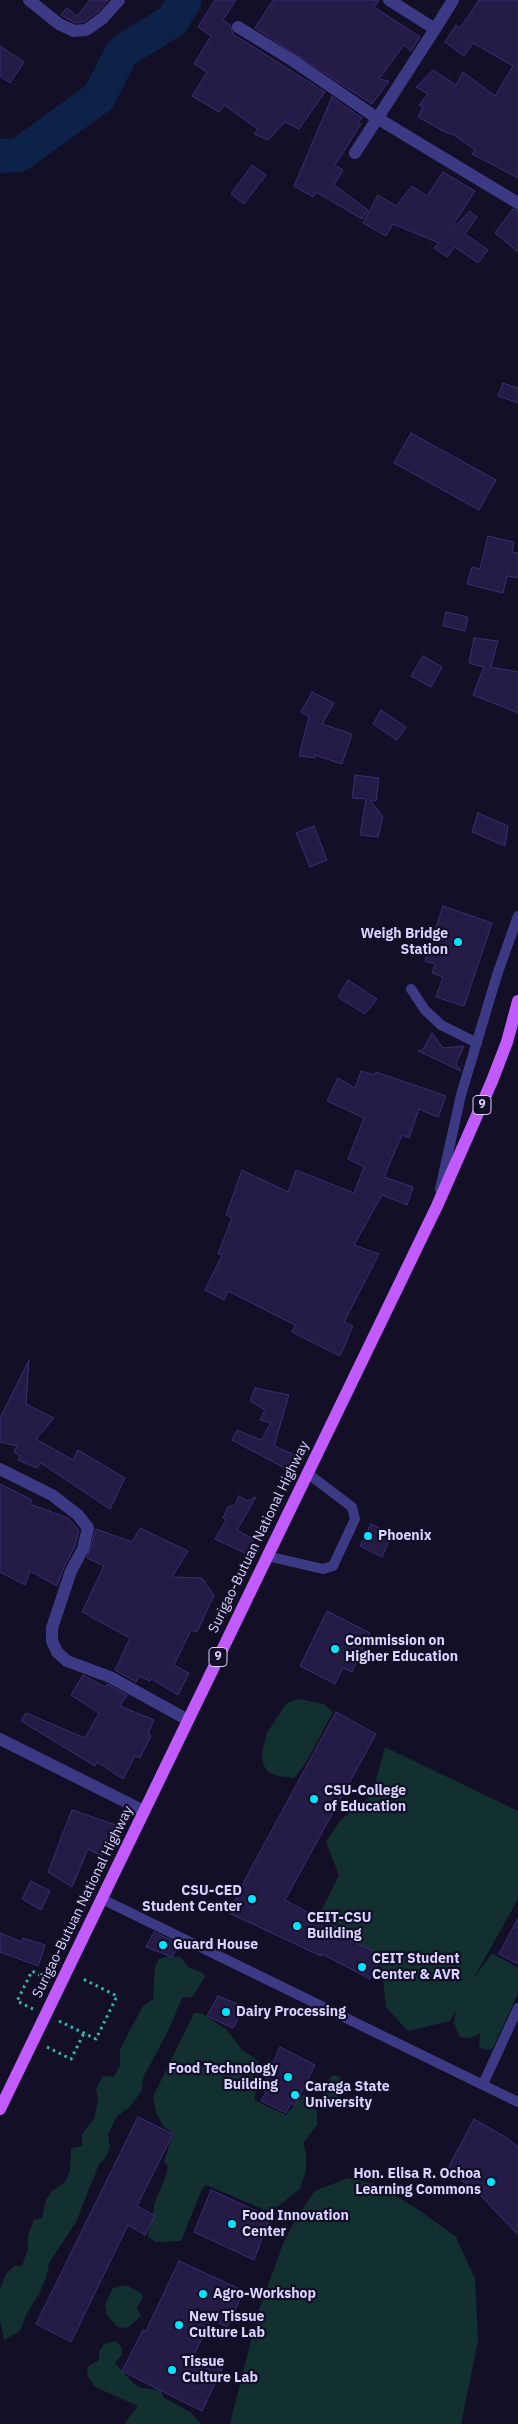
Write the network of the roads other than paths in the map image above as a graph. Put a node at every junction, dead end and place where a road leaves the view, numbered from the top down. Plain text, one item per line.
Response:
1 (29, 0) edge
2 (119, 0) edge
3 (390, 0) edge
4 (453, 0) edge
5 (238, 27) dead end
6 (435, 29) junction
7 (377, 118) junction
8 (356, 153) dead end
9 (518, 203) edge
10 (518, 916) edge
11 (411, 989) dead end
12 (518, 1001) edge
13 (477, 1043) junction
14 (437, 1206) junction
15 (0, 1469) edge
16 (307, 1473) junction
17 (267, 1556) junction
18 (188, 1720) junction
19 (0, 1739) edge
20 (144, 1811) junction
21 (102, 1899) junction
22 (518, 2008) edge
23 (483, 2084) junction
24 (518, 2102) edge
25 (0, 2109) edge

1 - 2 street
3 - 6 street
4 - 6 street
5 - 7 street
6 - 7 street
7 - 8 street
7 - 9 street
10 - 13 lane
11 - 13 lane
12 - 14 main road, Surigao-Butuan National Highway / 9
13 - 14 lane
14 - 16 main road, Surigao-Butuan National Highway / 9
15 - 18 street
16 - 17 main road, Surigao-Butuan National Highway / 9
16 - 17 lane
17 - 18 main road, Surigao-Butuan National Highway / 9
18 - 20 main road, Surigao-Butuan National Highway / 9
19 - 20 street
20 - 21 main road, Surigao-Butuan National Highway / 9
21 - 23 lane
21 - 25 main road, Surigao-Butuan National Highway / 9
22 - 23 lane
23 - 24 lane

